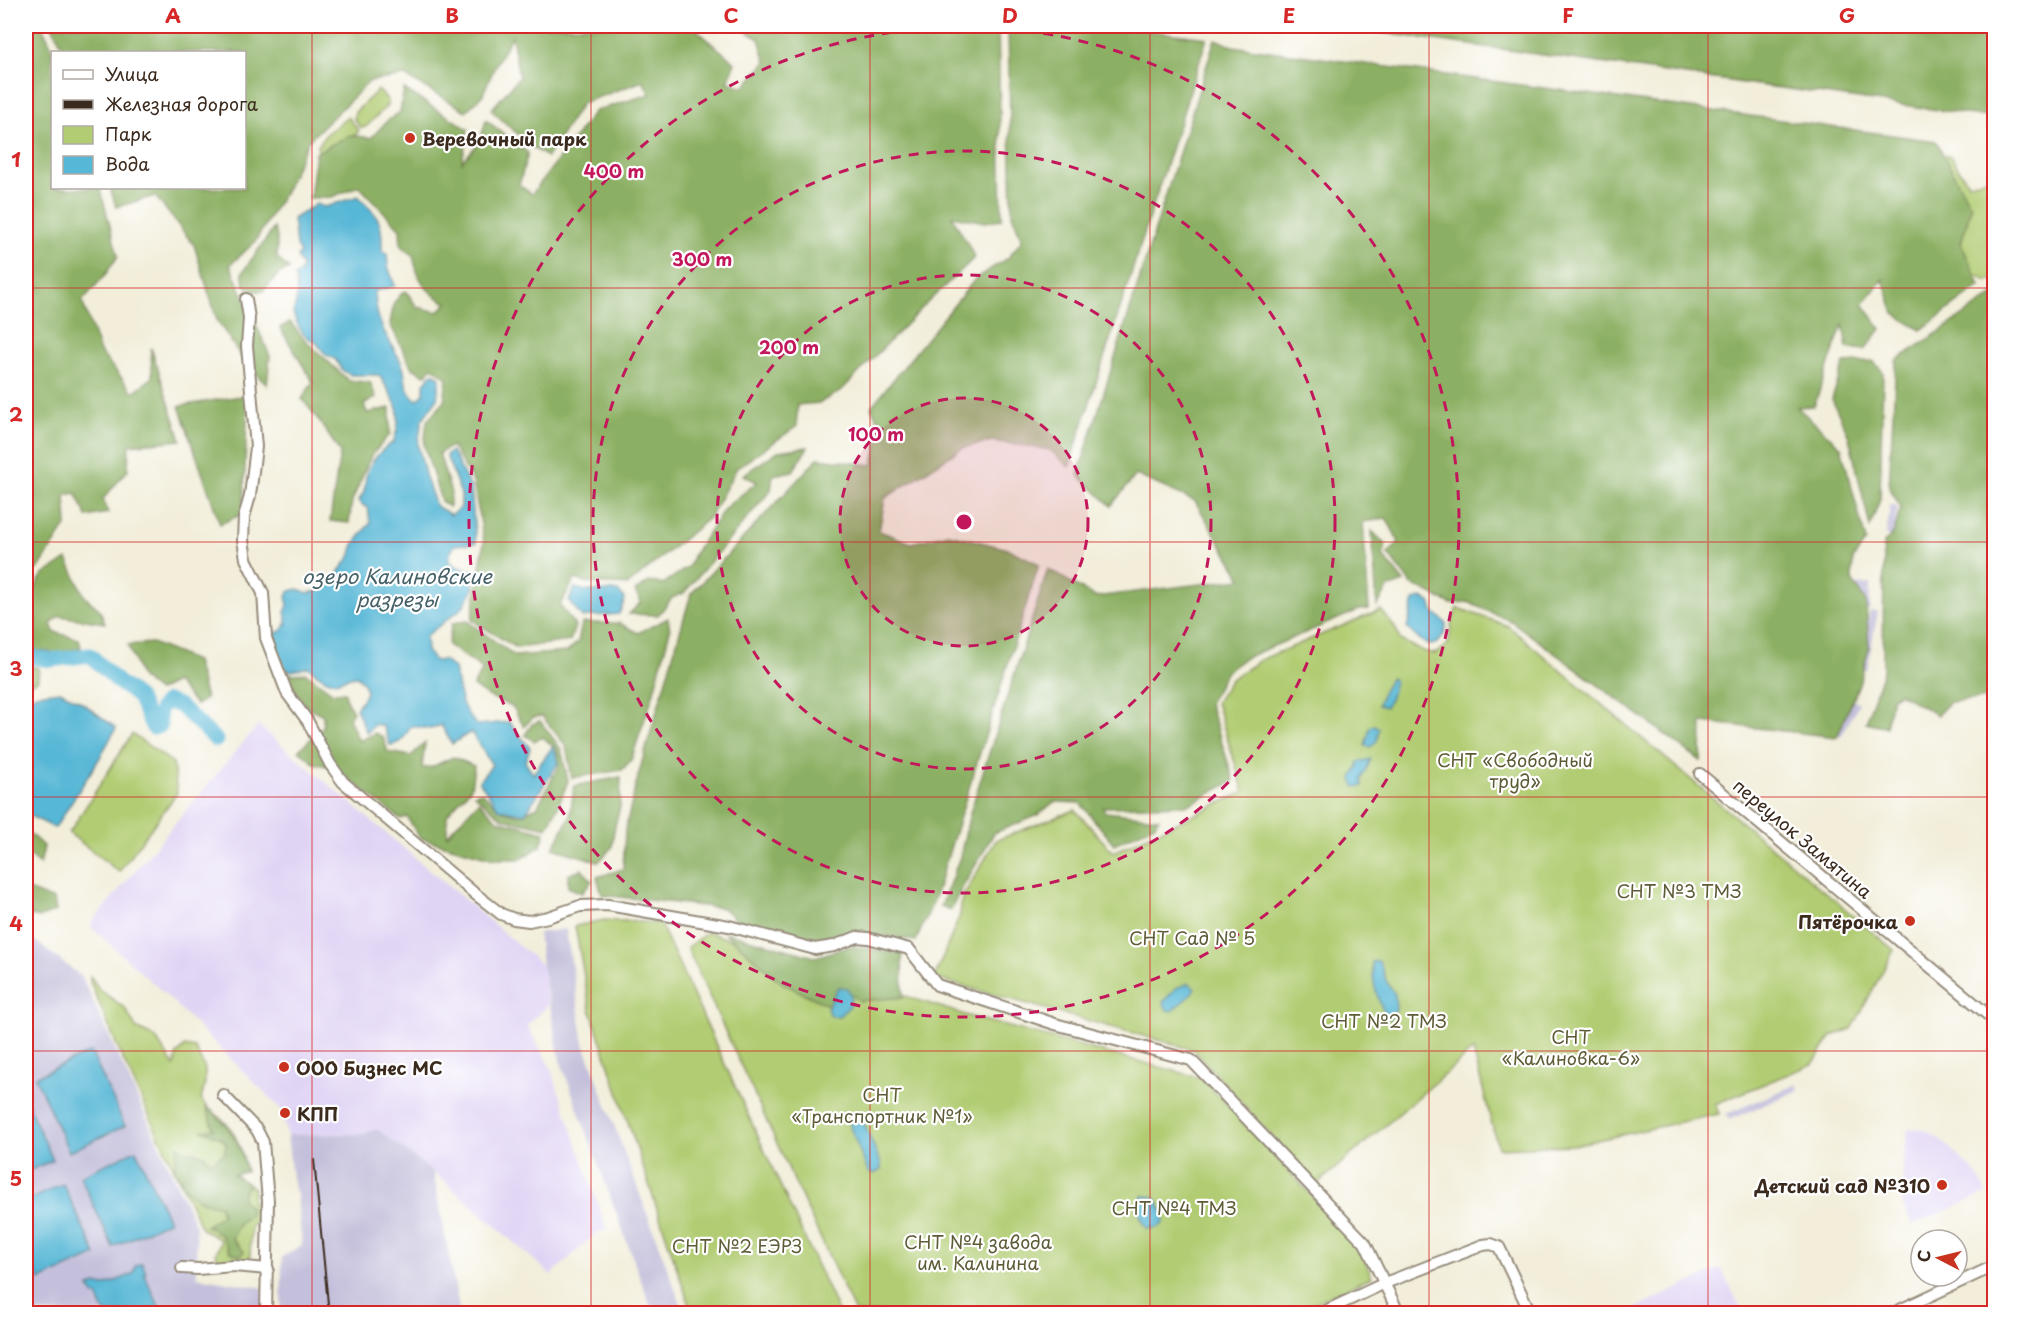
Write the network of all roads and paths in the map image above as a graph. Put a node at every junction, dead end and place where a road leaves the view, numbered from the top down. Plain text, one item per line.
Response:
1 (246, 298) dead end
2 (1701, 774) dead end
3 (1995, 1020) edge
4 (223, 1095) dead end
5 (1995, 1266) edge
6 (182, 1268) dead end
7 (268, 1269) junction
8 (1385, 1283) junction
9 (266, 1314) edge
10 (1319, 1314) edge
11 (1399, 1314) edge
12 (1531, 1314) edge
13 (1891, 1314) edge

1 - 8 street
2 - 3 street, переулок Замятина
4 - 7 street
5 - 13 street
6 - 7 street
7 - 9 street
8 - 10 street
8 - 11 street
8 - 12 street

